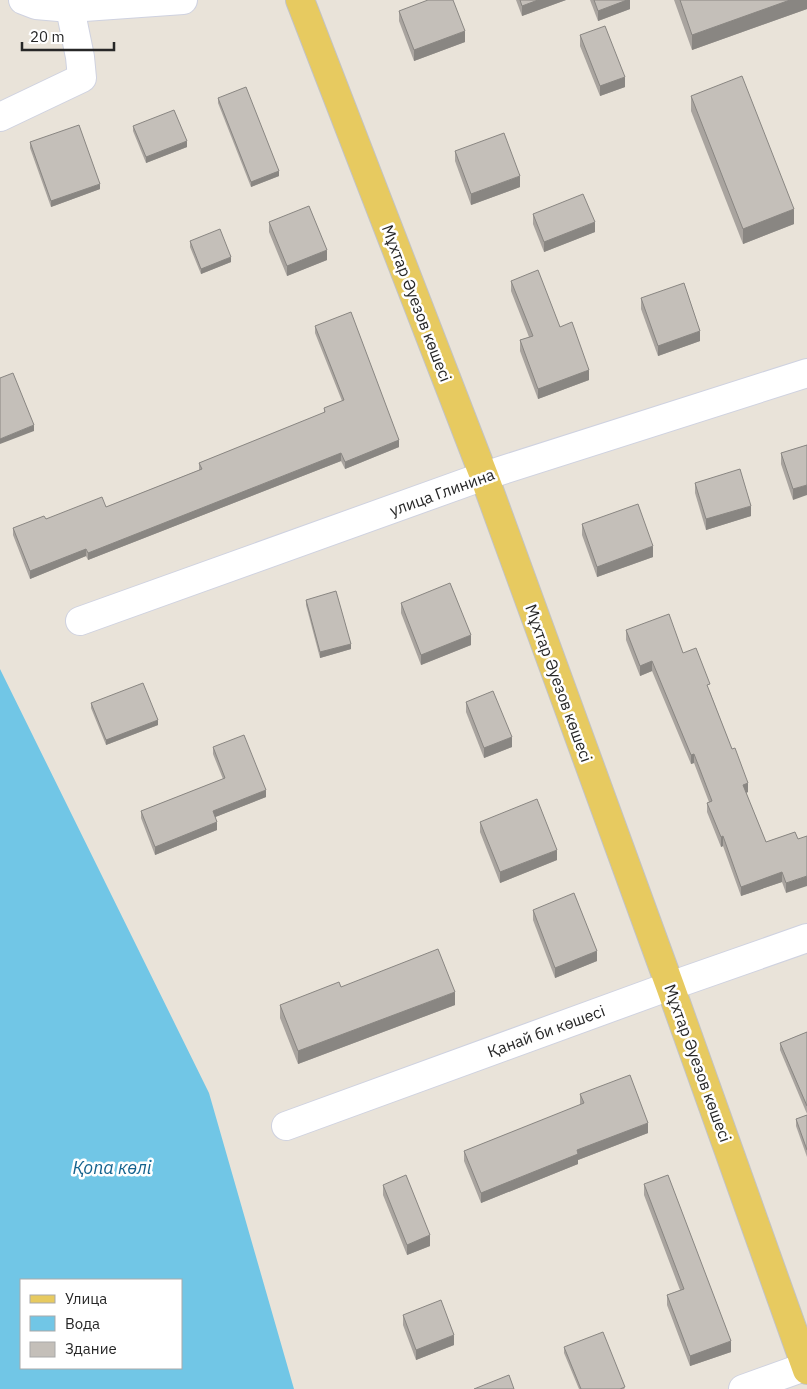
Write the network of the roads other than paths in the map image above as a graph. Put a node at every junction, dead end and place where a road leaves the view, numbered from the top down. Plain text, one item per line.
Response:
1 (23, 0) edge
2 (183, 0) edge
3 (300, 0) edge
4 (70, 8) junction
5 (0, 117) edge
6 (807, 373) edge
7 (484, 476) junction
8 (80, 621) dead end
9 (807, 938) edge
10 (670, 986) junction
11 (286, 1126) dead end
12 (807, 1368) edge
13 (743, 1389) edge

1 - 4 street
2 - 4 street
3 - 7 main road, Мұхтар Әуезов көшесі
4 - 5 street
6 - 7 street, улица Глинина
7 - 8 street, улица Глинина
7 - 10 main road, Мұхтар Әуезов көшесі
9 - 10 street, Қанай би көшесі
10 - 11 street, Қанай би көшесі
10 - 12 main road, Мұхтар Әуезов көшесі
12 - 13 street

